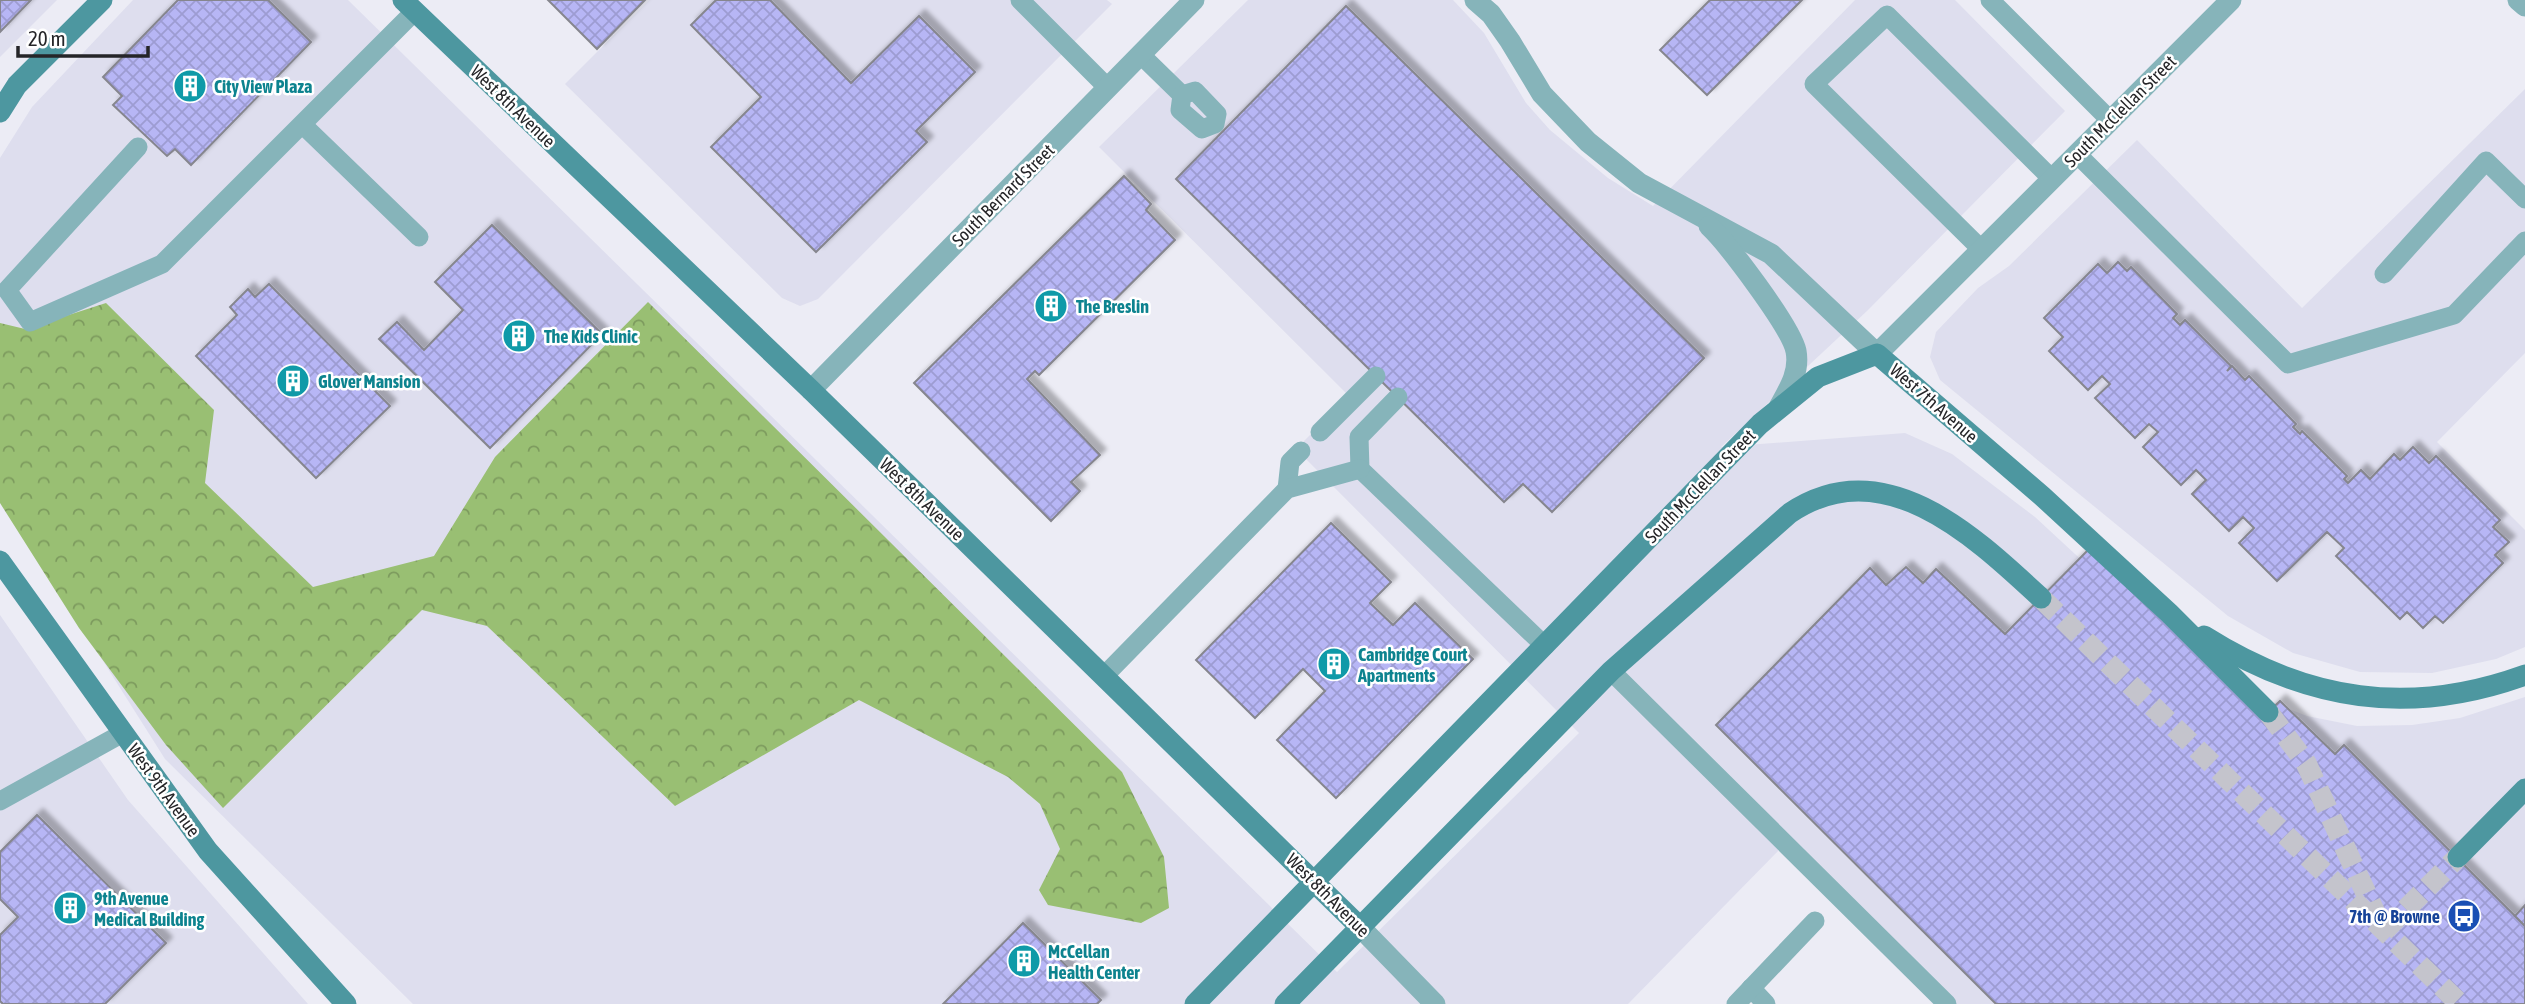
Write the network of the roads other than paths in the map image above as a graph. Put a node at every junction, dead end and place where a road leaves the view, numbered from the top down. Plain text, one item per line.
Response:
1 (102, 0) edge
2 (1020, 0) edge
3 (1194, 0) edge
4 (1475, 0) edge
5 (1990, 0) edge
6 (2231, 0) edge
7 (2518, 0) edge
8 (409, 6) edge
9 (2525, 6) edge
10 (1141, 55) junction
11 (1108, 88) junction
12 (0, 113) edge
13 (2110, 120) junction
14 (304, 126) junction
15 (1219, 128) dead end
16 (138, 147) dead end
17 (2077, 154) junction
18 (2052, 178) junction
19 (2525, 199) edge
20 (1688, 210) junction
21 (419, 237) dead end
22 (2525, 241) edge
23 (1981, 250) junction
24 (2384, 274) dead end
25 (1877, 354) junction
26 (1376, 376) dead end
27 (811, 390) junction
28 (1398, 397) dead end
29 (1779, 407) junction
30 (1320, 432) dead end
31 (1301, 451) dead end
32 (1360, 469) junction
33 (1287, 489) junction
34 (0, 561) edge
35 (2041, 598) tunnel mouth
36 (2169, 613) junction
37 (1545, 646) junction
38 (1611, 671) junction
39 (2525, 675) edge
40 (1104, 676) junction
41 (2268, 712) tunnel mouth
42 (123, 733) junction
43 (2525, 789) edge
44 (0, 801) edge
45 (2458, 857) tunnel mouth
46 (1313, 880) junction
47 (1815, 921) dead end
48 (1361, 928) junction
49 (1751, 988) junction
50 (346, 1004) edge
51 (1195, 1004) edge
52 (1285, 1004) edge
53 (1435, 1004) edge
54 (1735, 1004) edge
55 (1766, 1004) edge
56 (1947, 1004) edge

1 - 12 street
2 - 11 lane
3 - 10 street, South Bernard Street
4 - 20 street, West 7th Avenue
5 - 13 lane
6 - 13 street, South McClellan Street
7 - 9 street
8 - 14 lane
8 - 27 street, West 8th Avenue
10 - 11 street, South Bernard Street
10 - 15 lane
11 - 27 street, South Bernard Street
13 - 17 street, South McClellan Street
14 - 16 lane
14 - 21 lane
17 - 18 street, South McClellan Street
17 - 22 lane
18 - 23 street, South McClellan Street
18 - 23 lane
19 - 24 lane
20 - 25 street, West 7th Avenue
20 - 29 street, West 7th Avenue
23 - 25 street, South McClellan Street
25 - 29 street, South McClellan Street
25 - 36 street, West 7th Avenue
26 - 30 lane
27 - 40 street, West 8th Avenue
28 - 32 lane
29 - 37 street, South McClellan Street
31 - 33 lane
32 - 33 lane
32 - 37 lane
33 - 40 lane
34 - 42 street, West 9th Avenue
35 - 38 street
36 - 39 street, West 7th Avenue
36 - 41 street, West 7th Avenue
37 - 46 street, South McClellan Street
38 - 48 street
38 - 56 lane
40 - 46 street, West 8th Avenue
42 - 44 lane
42 - 50 street, West 9th Avenue
43 - 45 street
46 - 48 street, West 8th Avenue
46 - 51 street, South McClellan Street
47 - 49 lane
48 - 52 street
48 - 53 street, West 8th Avenue
49 - 54 lane
49 - 55 lane

